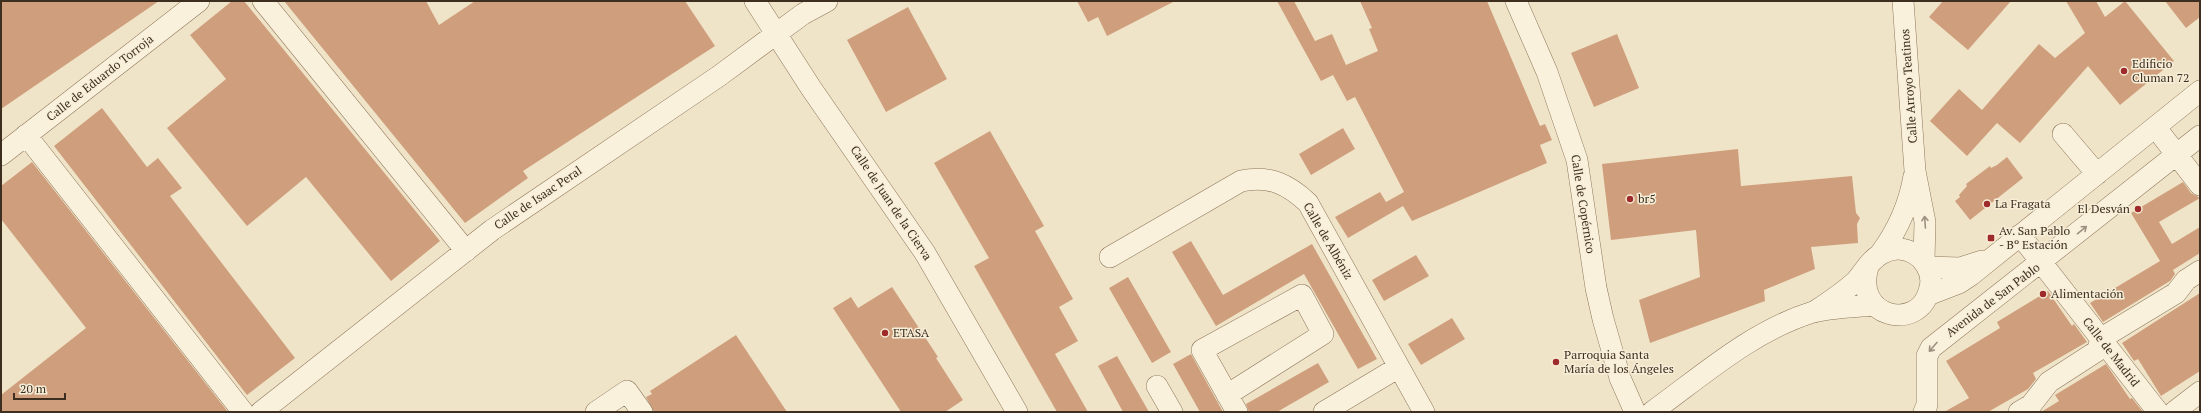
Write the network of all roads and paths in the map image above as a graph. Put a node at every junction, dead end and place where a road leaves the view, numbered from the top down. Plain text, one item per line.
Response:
1 (199, 1) edge
2 (263, 1) edge
3 (755, 1) edge
4 (827, 1) edge
5 (1516, 1) edge
6 (1903, 1) edge
7 (776, 34) junction
8 (2200, 91) edge
9 (2156, 128) junction
10 (2063, 134) dead end
11 (26, 135) junction
12 (2200, 136) edge
13 (1, 155) edge
14 (2176, 155) junction
15 (1915, 172) junction
16 (2097, 174) junction
17 (2200, 185) edge
18 (2020, 235) junction
19 (466, 251) junction
20 (1110, 257) dead end
21 (1991, 257) junction
22 (1874, 260) junction
23 (2041, 263) junction
24 (1926, 264) junction
25 (2200, 271) edge
26 (1928, 296) junction
27 (1874, 305) junction
28 (1814, 312) junction
29 (2101, 340) junction
30 (1399, 368) junction
31 (1157, 386) dead end
32 (2200, 392) edge
33 (1232, 403) edge
34 (243, 412) edge
35 (261, 412) edge
36 (596, 412) edge
37 (642, 412) edge
38 (1017, 412) edge
39 (1172, 412) edge
40 (1324, 412) edge
41 (1424, 412) edge
42 (1634, 412) edge
43 (1652, 412) edge
44 (1924, 412) edge
45 (2019, 412) edge
46 (2158, 412) edge
47 (2174, 412) edge

1 - 11 street, Calle de Eduardo Torroja
2 - 19 street
3 - 7 street, Calle de Juan de la Cierva
4 - 7 street, Calle de Isaac Peral
5 - 42 street, Calle de Copérnico
6 - 15 street, Calle Arroyo Teatinos
7 - 19 street, Calle de Isaac Peral
7 - 38 street, Calle de Juan de la Cierva
8 - 9 street
9 - 14 street
9 - 16 street
10 - 16 street
11 - 13 street, Calle de Eduardo Torroja
11 - 34 street
12 - 14 street, Avenida de San Pablo
14 - 17 street
23 -> 14 street, Avenida de San Pablo
15 - 22 street, Calle Arroyo Teatinos
24 -> 15 street, Calle Arroyo Teatinos
16 - 18 street
18 - 21 street
18 - 23 street, Calle de Madrid
19 - 35 street, Calle de Isaac Peral
20 - 30 street, Calle de Albéniz
21 - 24 street
21 - 26 street
22 - 24 street
22 - 27 street
22 - 28 street
23 - 29 street, Calle de Madrid
23 -> 44 street, Avenida de San Pablo
24 - 26 street
25 - 29 street
26 - 27 street
27 - 28 street
28 - 43 street
29 - 45 street
29 - 46 street, Calle de Madrid
30 - 40 street
30 - 41 street, Calle de Albéniz
31 - 39 street
32 - 47 street
33 - 33 street
36 - 37 street

